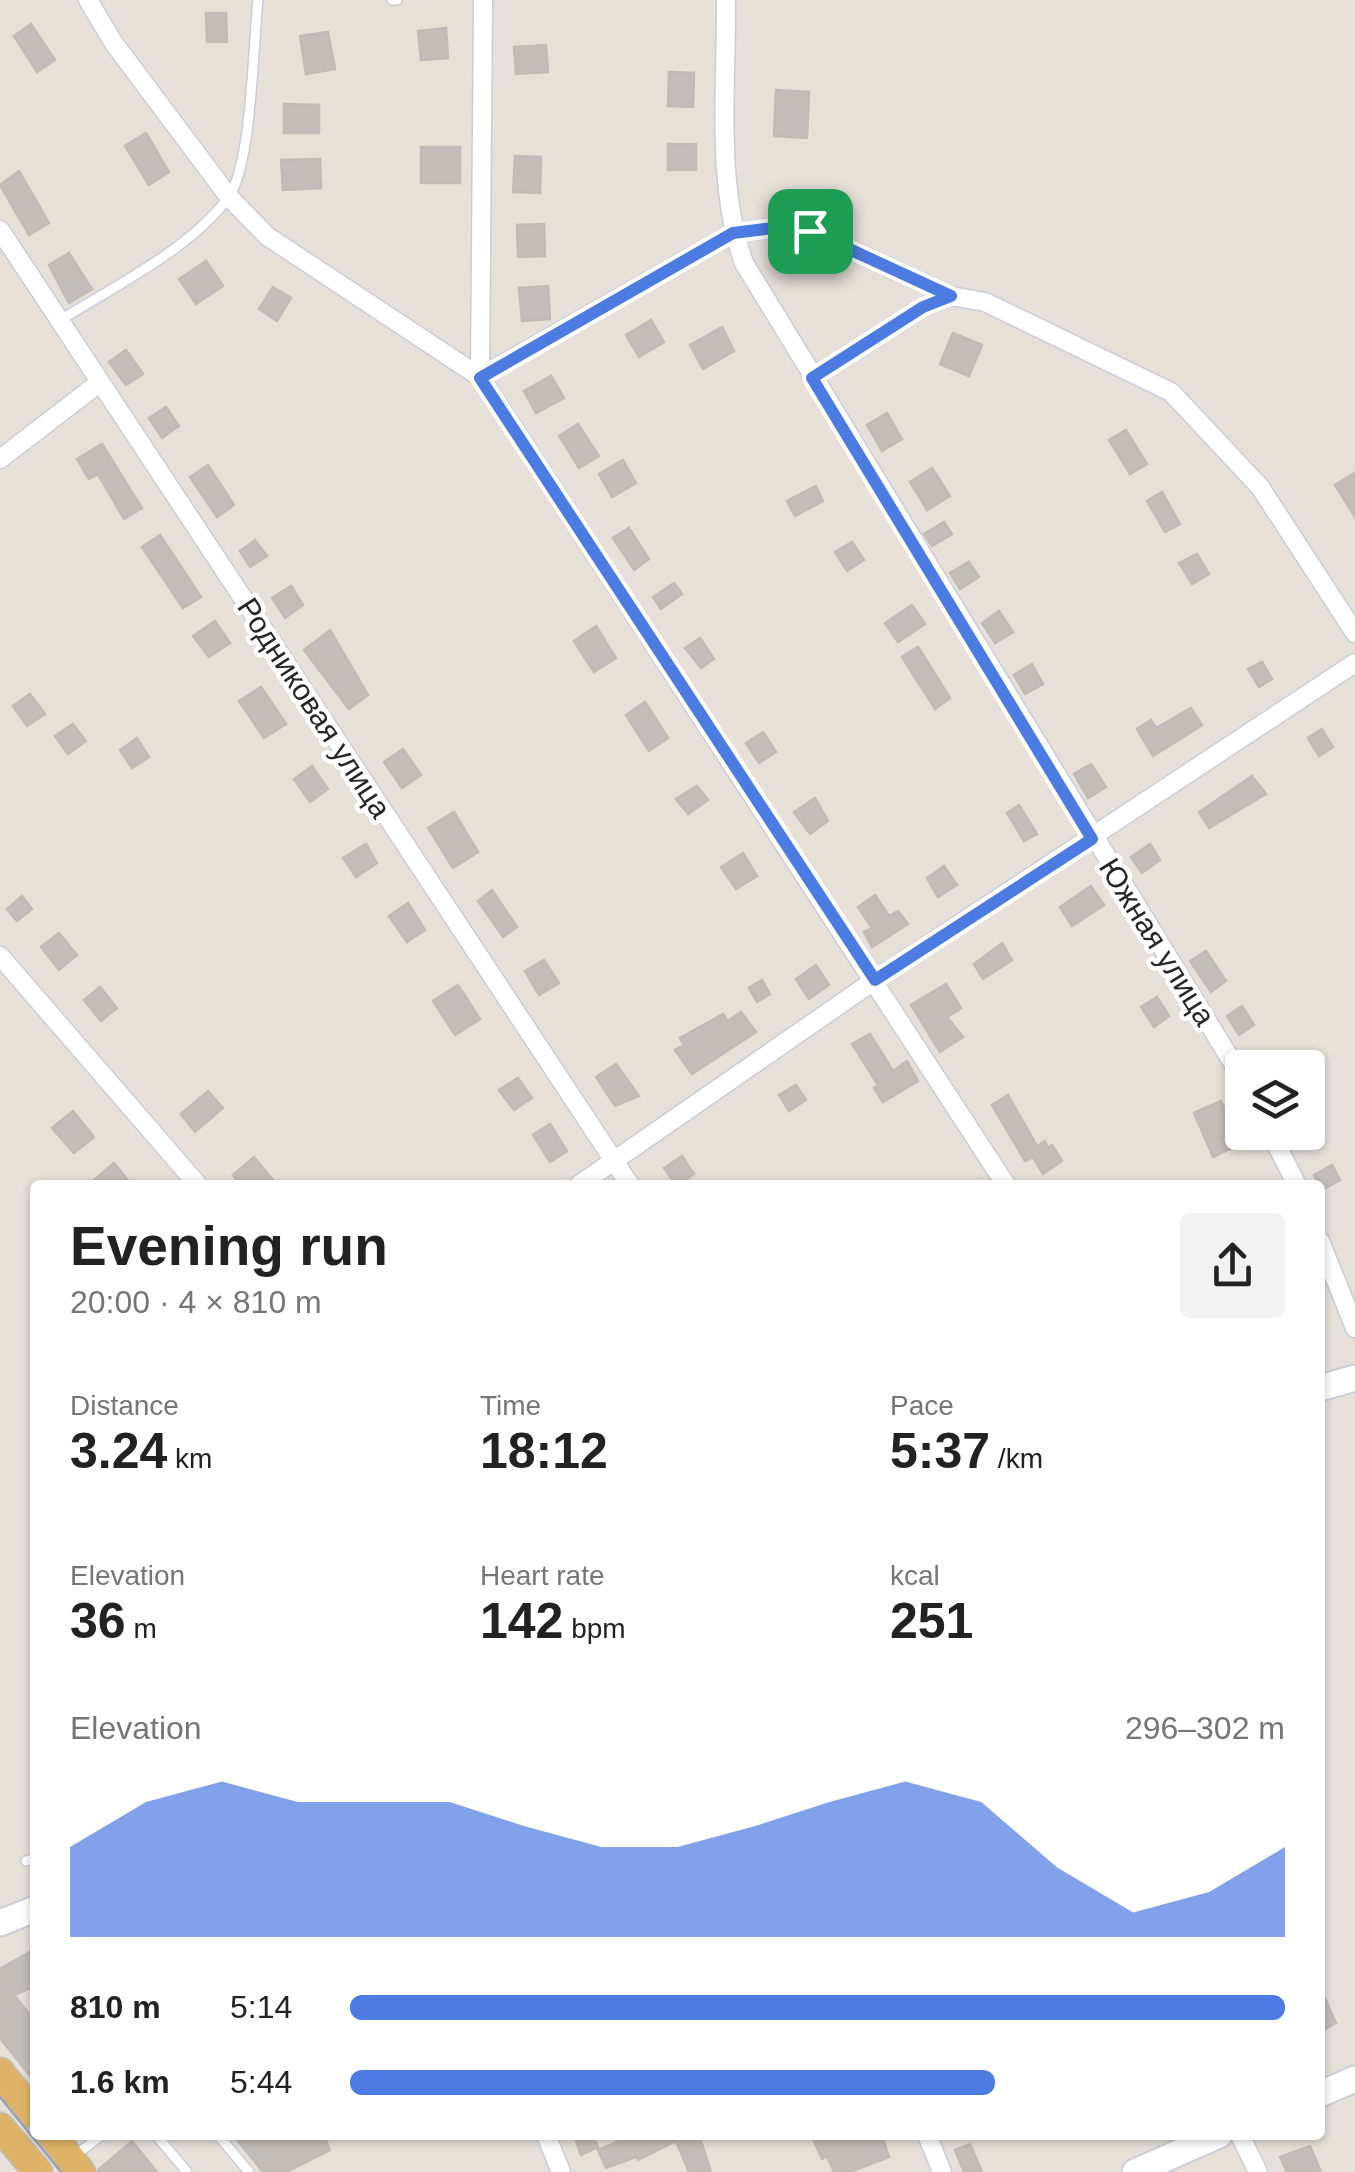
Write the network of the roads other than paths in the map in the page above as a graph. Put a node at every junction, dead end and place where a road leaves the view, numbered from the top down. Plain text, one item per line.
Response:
1 (88, 0) edge
2 (258, 0) edge
3 (483, 0) edge
4 (726, 0) edge
5 (229, 197) junction
6 (0, 230) edge
7 (733, 233) junction
8 (951, 296) junction
9 (58, 320) junction
10 (480, 378) junction
11 (812, 378) junction
12 (99, 383) junction
13 (0, 459) edge
14 (1355, 632) edge
15 (1355, 662) edge
16 (1092, 839) junction
17 (0, 956) edge
18 (7, 976) edge
19 (875, 980) junction
20 (1225, 1051) edge
21 (1279, 1150) edge
22 (613, 1161) junction
23 (193, 1180) edge
24 (585, 1180) edge
25 (626, 1180) edge
26 (1003, 1180) edge
27 (1294, 1180) edge
28 (1325, 1253) edge
29 (1355, 1328) edge
30 (1355, 1378) edge
31 (1325, 1387) edge
32 (30, 1911) edge
33 (0, 1923) edge
34 (0, 2072) edge
35 (1355, 2080) edge
36 (1325, 2092) edge
37 (30, 2109) edge
38 (0, 2128) edge
39 (56, 2140) edge
40 (98, 2140) edge
41 (160, 2140) edge
42 (222, 2140) edge
43 (548, 2140) edge
44 (929, 2140) edge
45 (1208, 2140) edge
46 (1242, 2140) edge
47 (76, 2165) edge
48 (38, 2172) edge
49 (186, 2172) edge
50 (248, 2172) edge
51 (560, 2172) edge
52 (942, 2172) edge
53 (1134, 2172) edge
54 (1258, 2172) edge

1 - 5 street
2 - 5 lane
3 - 10 street
4 - 7 street, Южная улица
5 - 9 lane
5 - 10 street
6 - 9 street, Родниковая улица
7 - 8 street
7 - 10 street
7 - 11 street, Южная улица
8 - 11 street
8 - 14 street
9 - 12 street, Родниковая улица
10 - 19 street
11 - 16 street, Южная улица
12 - 13 street
12 - 22 street, Родниковая улица
15 - 16 street
16 - 19 street
16 - 20 street, Южная улица
17 - 18 street
18 - 23 street
19 - 22 street
19 - 26 street
21 - 27 street
22 - 24 street
22 - 25 street, Родниковая улица
28 - 29 street
30 - 31 street
32 - 33 street
34 - 37 main road
35 - 36 street
38 - 48 main road
39 - 47 main road
40 - 47 lane
41 - 49 lane
42 - 50 lane
43 - 51 street
44 - 52 street
45 - 53 street
46 - 54 street

